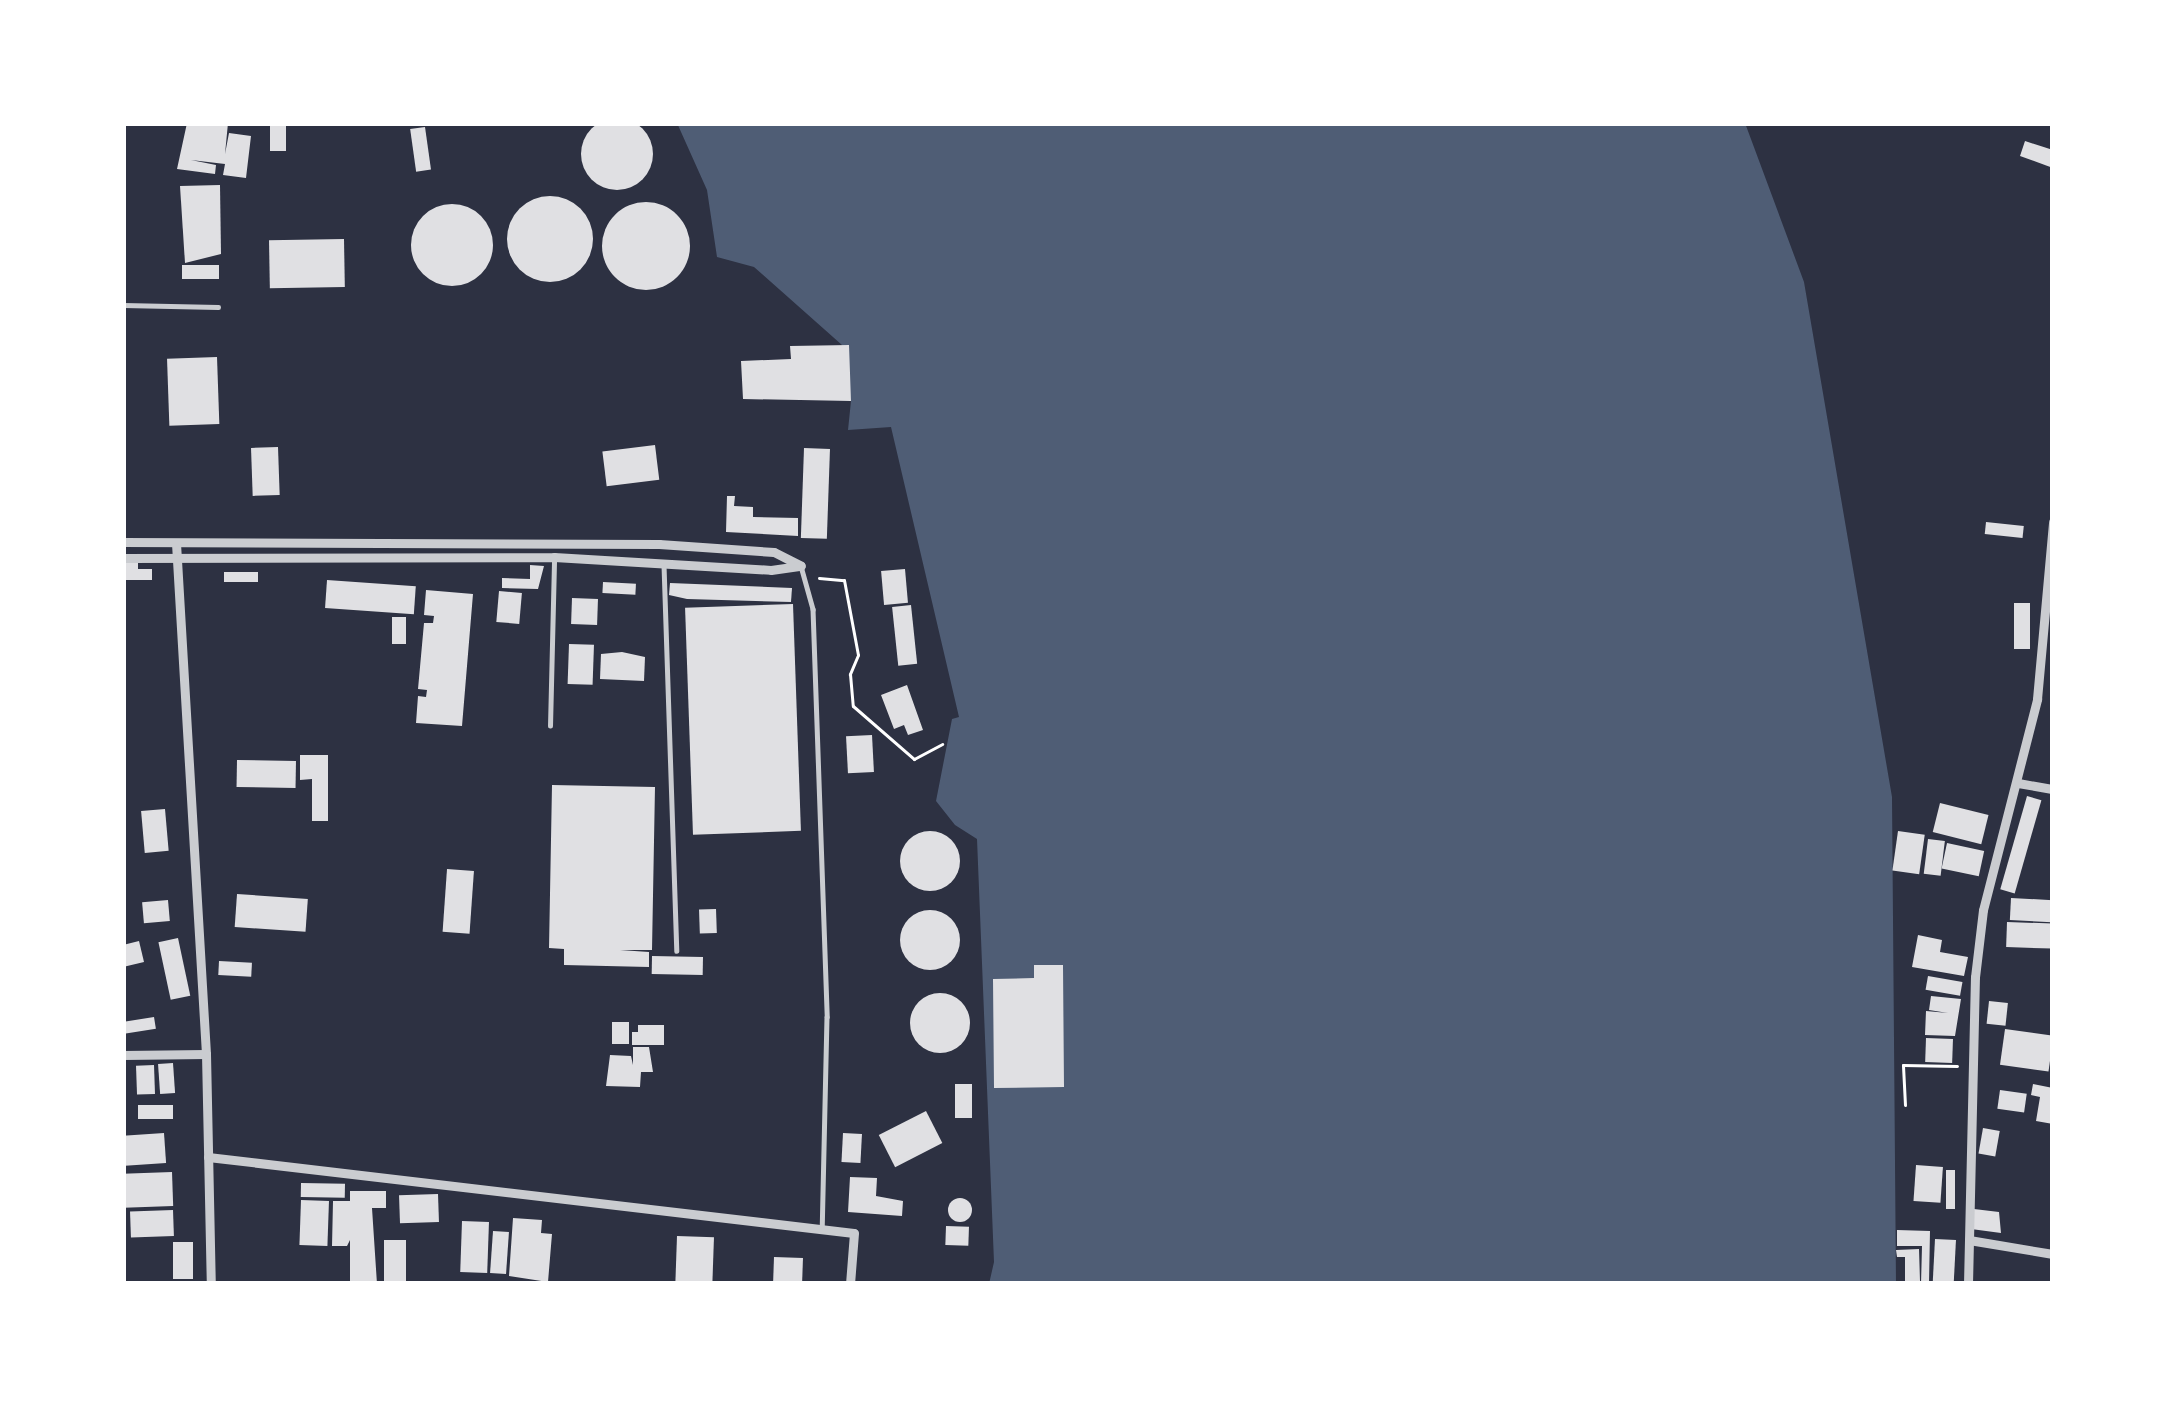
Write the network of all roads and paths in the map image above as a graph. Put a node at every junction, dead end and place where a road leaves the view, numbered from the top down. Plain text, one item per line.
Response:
1 (123, 305) edge
2 (218, 307) dead end
3 (2053, 522) edge
4 (123, 542) edge
5 (176, 543) junction
6 (554, 557) junction
7 (123, 558) edge
8 (176, 558) junction
9 (664, 560) junction
10 (801, 566) junction
11 (805, 580) junction
12 (550, 726) dead end
13 (943, 744) dead end
14 (2018, 783) junction
15 (2053, 790) edge
16 (677, 951) dead end
17 (206, 1054) junction
18 (123, 1055) edge
19 (1970, 1066) junction
20 (1905, 1105) dead end
21 (208, 1157) junction
22 (822, 1230) junction
23 (1969, 1240) junction
24 (2053, 1254) edge
25 (211, 1284) edge
26 (850, 1284) edge
27 (1968, 1284) edge

1 - 2 lane
3 - 14 street
4 - 5 street
5 - 8 street
5 - 10 street
6 - 8 street
6 - 9 street
6 - 12 lane
7 - 8 street
8 - 17 street
9 - 10 street
9 - 16 lane
10 - 11 lane
11 - 13 path
11 - 22 lane
14 - 15 street
14 - 19 street
17 - 18 street
17 - 21 street
19 - 20 path
19 - 23 street
21 - 22 street
21 - 25 street
22 - 26 street
23 - 24 street
23 - 27 street

